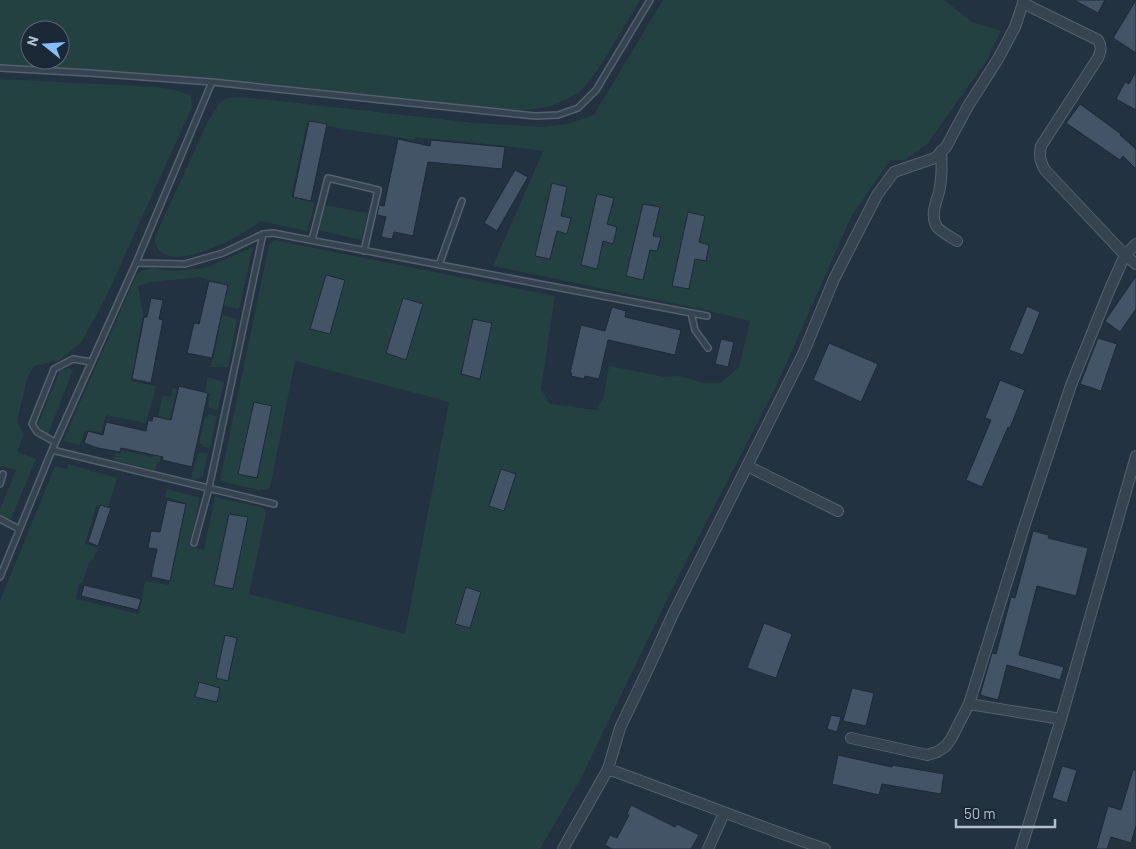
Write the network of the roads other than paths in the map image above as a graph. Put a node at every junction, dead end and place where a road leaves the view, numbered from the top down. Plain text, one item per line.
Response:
1 (650, 0) edge
2 (1024, 1) edge
3 (0, 68) edge
4 (212, 82) junction
5 (941, 152) junction
6 (462, 201) dead end
7 (263, 234) junction
8 (312, 240) junction
9 (957, 240) dead end
10 (1136, 244) edge
11 (364, 251) junction
12 (1125, 254) junction
13 (136, 263) junction
14 (1136, 264) edge
15 (439, 265) junction
16 (690, 313) junction
17 (707, 316) dead end
18 (708, 348) dead end
19 (91, 362) junction
20 (56, 442) junction
21 (52, 450) junction
22 (1136, 456) edge
23 (747, 466) junction
24 (3, 474) dead end
25 (0, 484) edge
26 (208, 488) junction
27 (274, 504) dead end
28 (838, 511) dead end
29 (0, 519) edge
30 (20, 529) junction
31 (194, 543) dead end
32 (0, 577) edge
33 (969, 704) junction
34 (1061, 719) junction
35 (851, 738) dead end
36 (608, 769) junction
37 (724, 813) junction
38 (563, 849) edge
39 (708, 849) edge
40 (826, 849) edge
41 (1021, 849) edge

1 - 4 lane
2 - 5 street
2 - 12 street
3 - 4 lane
4 - 13 lane
5 - 9 street
5 - 23 street
6 - 15 lane
7 - 8 lane
7 - 13 lane
7 - 26 lane
8 - 11 lane
8 - 11 lane
10 - 12 street
11 - 15 lane
12 - 14 street
12 - 33 street
13 - 19 lane
15 - 16 lane
16 - 17 lane
16 - 18 lane
19 - 20 lane
19 - 20 lane
20 - 21 lane
21 - 26 lane
21 - 30 lane
22 - 34 street
23 - 28 street
23 - 36 street
24 - 25 lane
26 - 27 lane
26 - 31 lane
29 - 30 lane
30 - 32 lane
33 - 34 street
33 - 35 street
34 - 41 street
36 - 37 street
36 - 38 street
37 - 39 street
37 - 40 street

